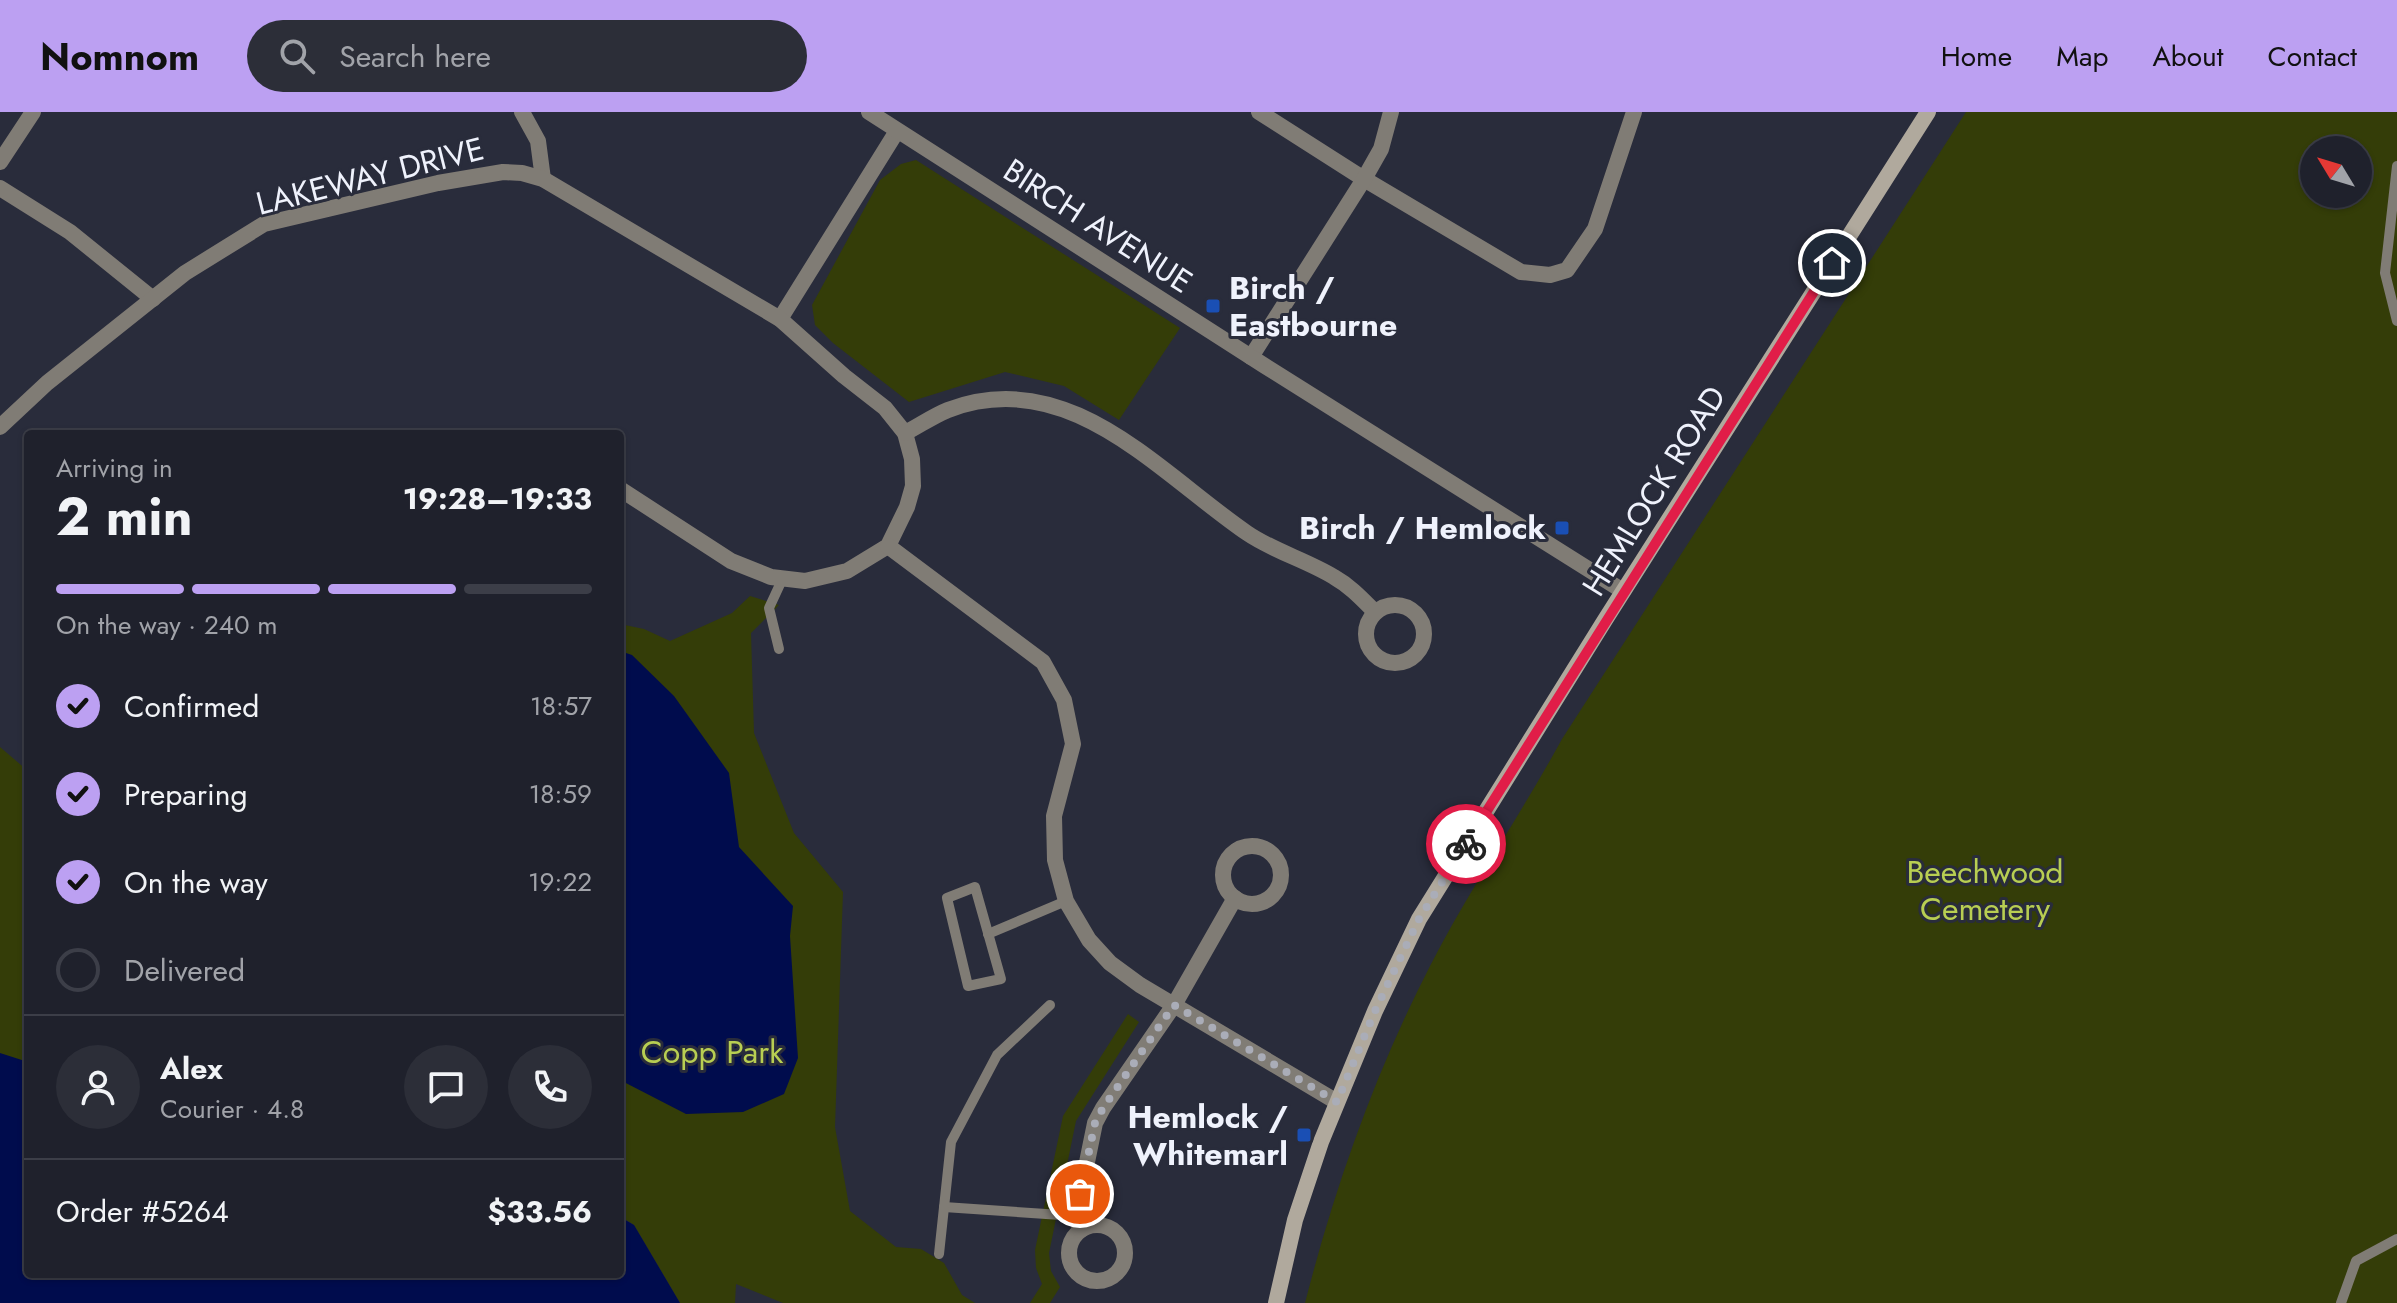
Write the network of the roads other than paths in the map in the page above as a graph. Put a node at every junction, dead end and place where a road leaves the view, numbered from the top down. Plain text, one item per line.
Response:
1 (33, 112) edge
2 (522, 112) edge
3 (869, 112) edge
4 (1259, 112) edge
5 (1391, 112) edge
6 (1634, 112) edge
7 (1928, 112) edge
8 (897, 131) junction
9 (0, 162) edge
10 (2397, 166) edge
11 (543, 179) junction
12 (1364, 179) junction
13 (0, 188) edge
14 (153, 299) junction
15 (780, 319) junction
16 (2397, 321) edge
17 (1251, 357) junction
18 (0, 427) edge
19 (905, 433) junction
20 (624, 492) edge
21 (888, 546) junction
22 (782, 580) junction
23 (1623, 591) junction
24 (1375, 612) dead end
25 (779, 649) dead end
26 (1235, 898) dead end
27 (1066, 901) junction
28 (988, 934) junction
29 (1050, 1005) dead end
30 (1174, 1005) junction
31 (1337, 1102) junction
32 (944, 1207) junction
33 (1079, 1223) joint
34 (2397, 1239) edge
35 (939, 1254) dead end
36 (1276, 1303) edge
37 (2341, 1303) edge

1 - 9 street
2 - 11 street
3 - 8 street, BIRCH AVENUE
4 - 12 street
5 - 12 street
6 - 12 street
7 - 23 main road, HEMLOCK ROAD
8 - 15 street
8 - 17 street, BIRCH AVENUE
10 - 16 lane
11 - 14 street, LAKEWAY DRIVE
11 - 15 street, LAKEWAY DRIVE
12 - 17 street
13 - 14 street
14 - 18 street, LAKEWAY DRIVE
15 - 19 street, LAKEWAY DRIVE
17 - 23 street, BIRCH AVENUE
19 - 21 street
19 - 24 street
20 - 22 street
21 - 22 street
21 - 27 street
22 - 25 lane
23 - 31 main road, HEMLOCK ROAD
26 - 30 street
27 - 28 lane
27 - 30 street
28 - 28 lane
29 - 32 lane
30 - 31 street
30 - 33 street
31 - 36 main road, HEMLOCK ROAD
32 - 33 lane
32 - 35 lane
34 - 37 lane

